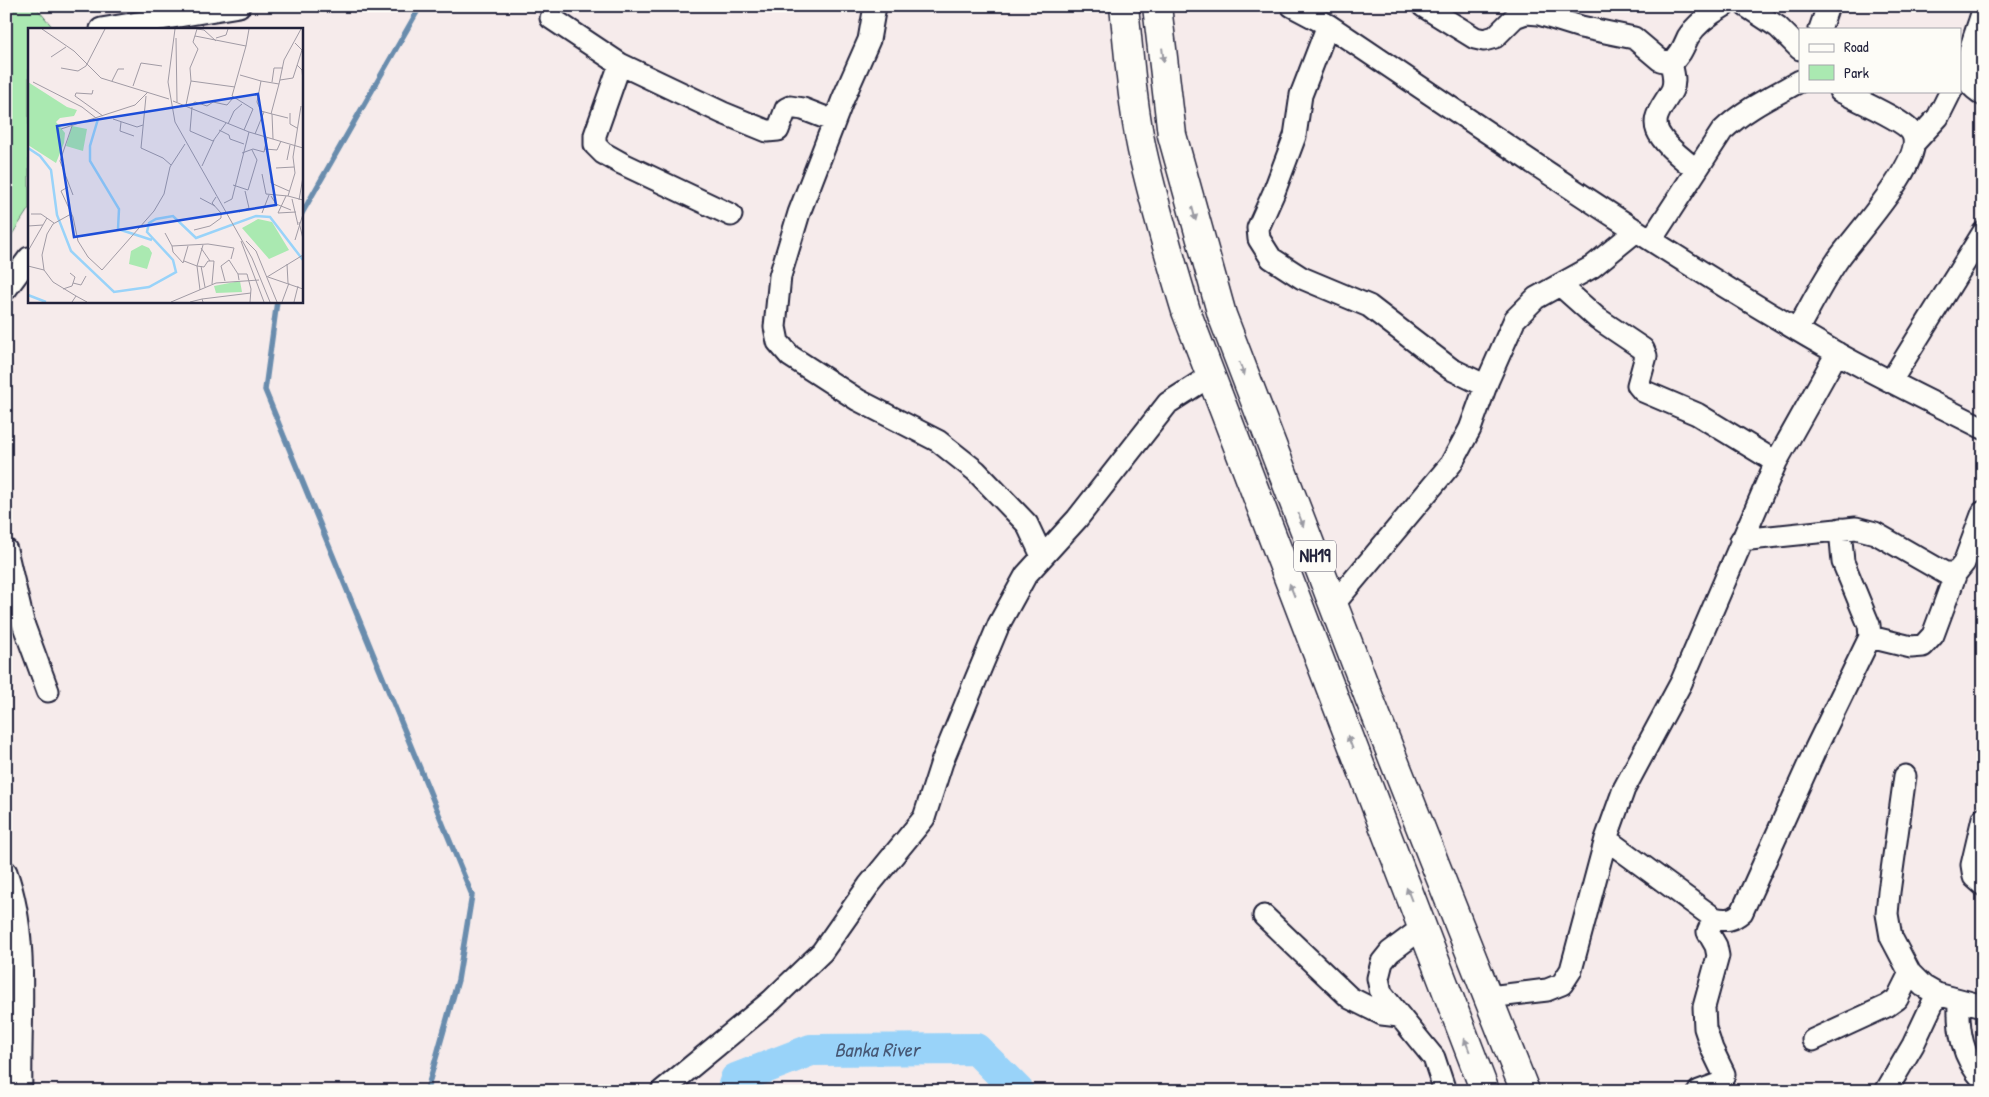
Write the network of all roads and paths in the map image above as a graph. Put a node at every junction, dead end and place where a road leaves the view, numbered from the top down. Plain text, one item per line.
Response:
1 (239, 6) edge
2 (875, 6) edge
3 (1124, 6) edge
4 (1157, 6) edge
5 (1423, 6) edge
6 (1724, 6) edge
7 (1746, 6) edge
8 (1828, 6) edge
9 (1303, 8) edge
10 (1983, 10) edge
11 (550, 18) dead end
12 (142, 25) edge
13 (1328, 25) junction
14 (111, 28) edge
15 (1820, 28) edge
16 (1799, 48) edge
17 (1671, 63) junction
18 (620, 64) junction
19 (1963, 76) edge
20 (1799, 82) edge
21 (1842, 92) edge
22 (1951, 92) edge
23 (1983, 95) edge
24 (834, 121) junction
25 (1915, 142) junction
26 (1696, 170) junction
27 (732, 215) dead end
28 (1983, 234) edge
29 (1644, 236) junction
30 (28, 259) edge
31 (1560, 285) junction
32 (6, 289) edge
33 (1796, 330) junction
34 (1837, 353) junction
35 (1210, 376) junction
36 (1488, 380) junction
37 (1891, 381) junction
38 (1983, 428) edge
39 (1776, 462) junction
40 (1983, 512) edge
41 (1840, 529) junction
42 (1741, 540) junction
43 (6, 550) edge
44 (1976, 550) edge
45 (1042, 556) junction
46 (1956, 573) junction
47 (1333, 605) junction
48 (12, 607) edge
49 (1870, 636) junction
50 (48, 691) dead end
51 (1905, 776) dead end
52 (1983, 818) edge
53 (1606, 839) junction
54 (6, 872) edge
55 (1983, 885) edge
56 (1264, 916) dead end
57 (1714, 918) junction
58 (1422, 928) junction
59 (1910, 973) junction
60 (1937, 994) junction
61 (1489, 997) junction
62 (1959, 1002) junction
63 (1983, 1006) edge
64 (1398, 1016) junction
65 (1813, 1040) dead end
66 (1983, 1080) edge
67 (21, 1091) edge
68 (662, 1091) edge
69 (1445, 1091) edge
70 (1485, 1091) edge
71 (1526, 1091) edge
72 (1699, 1091) edge
73 (1886, 1091) edge

1 - 12 street
2 - 24 street
3 - 35 highway, NH19
4 -> 47 highway, NH19
5 - 17 street
6 - 17 street
7 - 16 street
8 - 15 street
9 - 13 street
10 - 19 street
11 - 18 street
12 - 14 street
13 - 29 street
13 - 36 street
17 - 26 street
18 - 24 street
18 - 27 street
19 - 23 street
20 - 26 street
21 - 25 street
22 - 25 street
24 - 45 street
25 - 33 street
26 - 29 street
28 - 37 street
29 - 31 street
29 - 33 street
30 - 32 street
31 - 36 street
31 - 39 street
33 - 34 street
34 - 37 street
34 - 39 street
35 - 45 street
58 -> 35 highway, NH19
36 - 47 street
37 - 38 street
39 - 42 street
40 - 44 street
41 - 42 street
41 - 46 street
41 - 49 street
42 - 53 street
43 - 48 street
44 - 46 street
45 - 68 street
46 - 49 street
47 - 61 highway, NH19
48 - 50 street
49 - 57 street
51 - 59 street
52 - 55 street
53 - 57 street
53 - 61 street
54 - 67 street
56 - 64 street
57 - 72 street
58 - 64 street
70 -> 58 highway, NH19
59 - 60 street
59 - 65 street
60 - 62 street
60 - 73 street
61 - 71 highway, NH19
62 - 63 street
62 - 66 street
64 - 69 street

